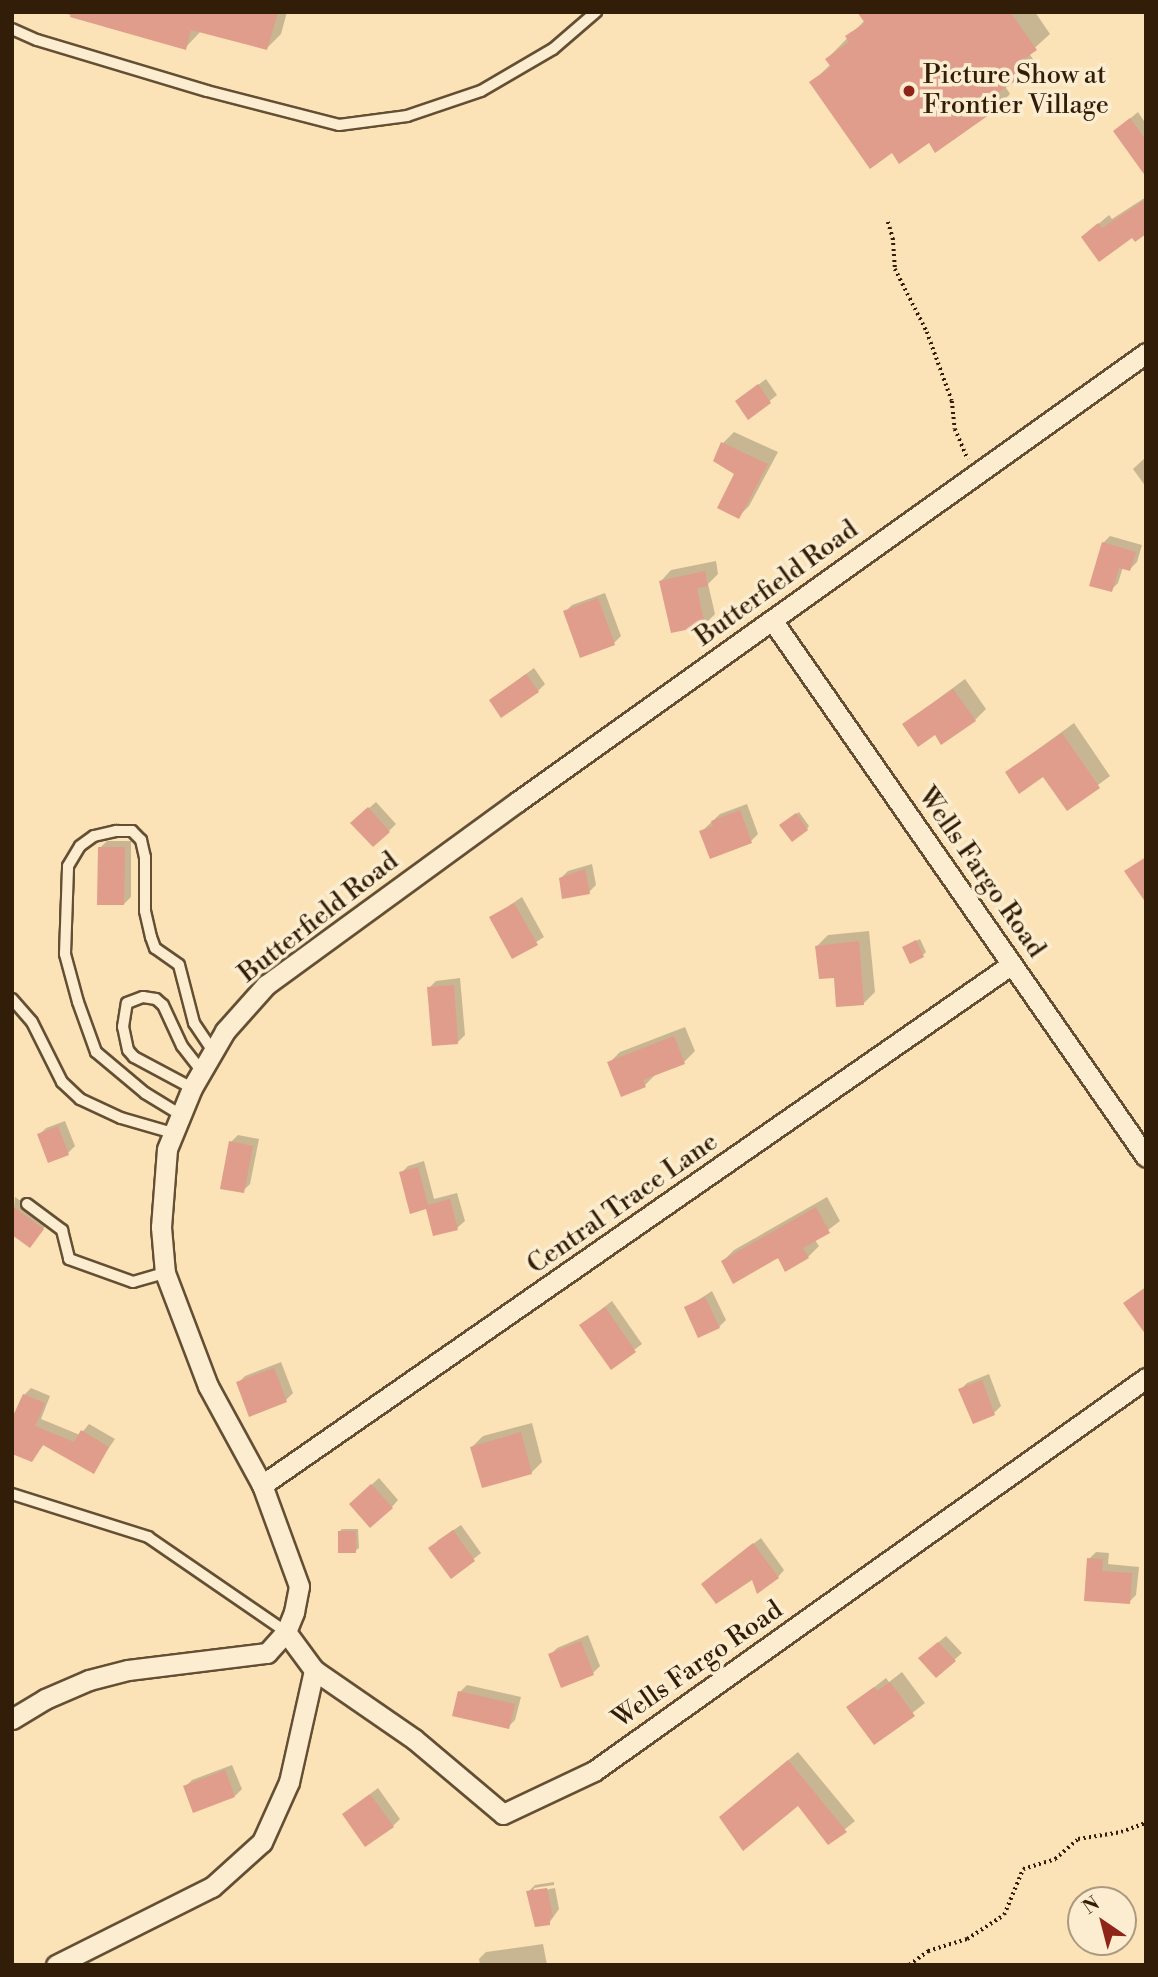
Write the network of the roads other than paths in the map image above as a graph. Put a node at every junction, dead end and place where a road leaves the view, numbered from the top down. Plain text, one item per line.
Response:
1 (596, 12) edge
2 (12, 29) edge
3 (1146, 353) edge
4 (772, 620) junction
5 (1012, 964) junction
6 (12, 999) edge
7 (213, 1051) junction
8 (196, 1079) junction
9 (181, 1115) junction
10 (173, 1133) junction
11 (1146, 1157) edge
12 (27, 1204) dead end
13 (165, 1273) junction
14 (1146, 1378) edge
15 (262, 1485) junction
16 (12, 1494) edge
17 (286, 1632) junction
18 (314, 1670) junction
19 (12, 1719) edge
20 (56, 1965) edge

1 - 2 lane
3 - 4 street, Butterfield Road
4 - 5 street, Wells Fargo Road
4 - 7 street, Butterfield Road
5 - 11 street, Wells Fargo Road
5 - 15 street, Central Trace Lane
6 - 10 lane
7 - 8 street, Butterfield Road
7 - 9 lane
8 - 8 lane
8 - 9 street, Butterfield Road
9 - 10 street, Butterfield Road
10 - 13 street, Butterfield Road
12 - 13 lane
13 - 15 street, Butterfield Road
14 - 18 street, Wells Fargo Road
15 - 17 street, Butterfield Road
16 - 17 lane
17 - 18 street, Wells Fargo Road
17 - 19 street
18 - 20 street

